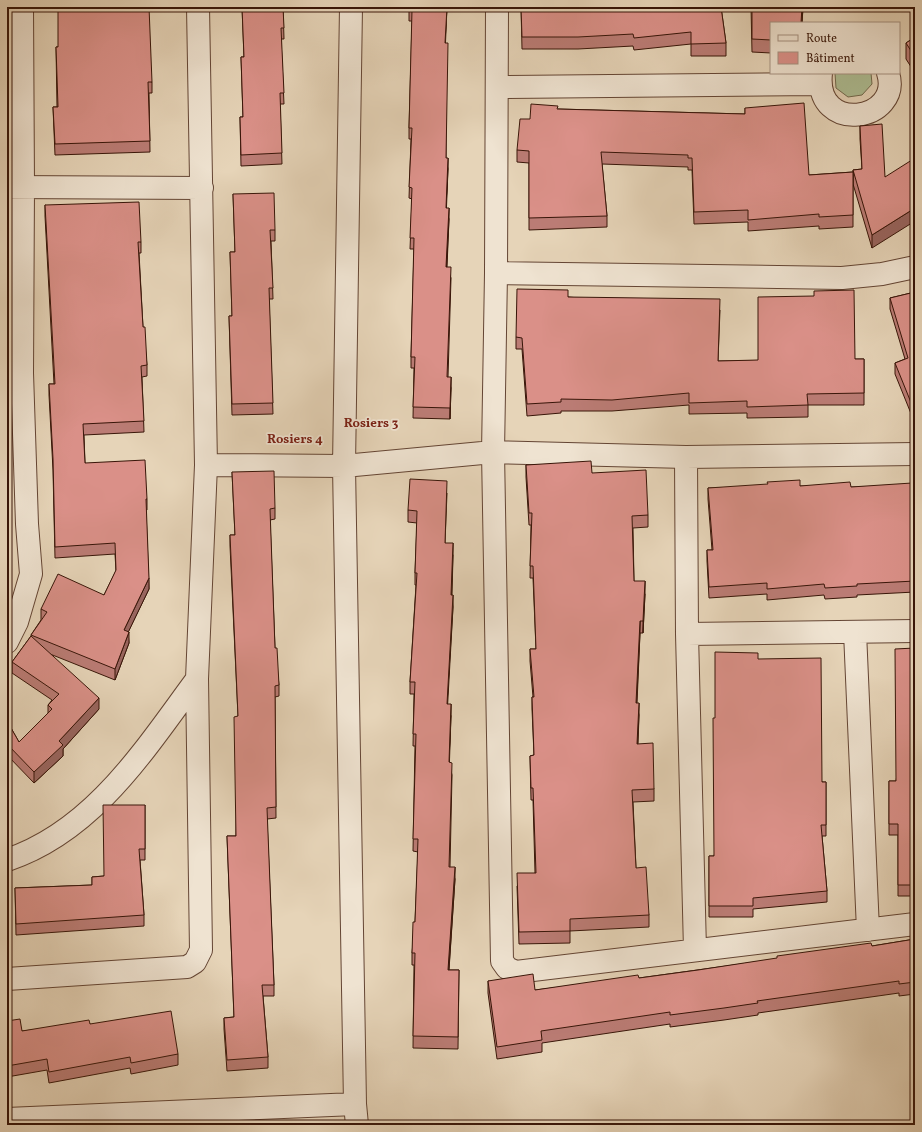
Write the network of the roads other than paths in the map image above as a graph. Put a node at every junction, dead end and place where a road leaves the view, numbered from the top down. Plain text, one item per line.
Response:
1 (198, 7) edge
2 (351, 7) edge
3 (497, 7) edge
4 (17, 8) edge
5 (888, 74) edge
6 (820, 78) edge
7 (497, 87) junction
8 (15, 187) edge
9 (202, 188) junction
10 (915, 267) edge
11 (496, 273) junction
12 (15, 373) edge
13 (493, 452) junction
14 (915, 454) edge
15 (686, 457) junction
16 (206, 465) junction
17 (344, 466) junction
18 (915, 631) edge
19 (855, 632) junction
20 (687, 634) junction
21 (7, 642) edge
22 (197, 679) junction
23 (7, 860) edge
24 (915, 924) edge
25 (868, 930) junction
26 (695, 950) junction
27 (7, 979) edge
28 (356, 1115) edge
29 (7, 1119) edge

1 - 9 street
2 - 17 street
3 - 7 street
4 - 8 street
5 - 6 street
6 - 7 street
7 - 11 street
8 - 9 street
8 - 12 street
9 - 16 street
10 - 11 street
11 - 13 street
12 - 21 street
13 - 15 street
13 - 17 street
13 - 26 street
14 - 15 street
15 - 20 street
16 - 17 street
16 - 22 street
17 - 28 street
18 - 19 street
19 - 20 street
19 - 25 street
20 - 26 street
22 - 23 street
22 - 27 street
24 - 25 street
25 - 26 street
28 - 29 street

